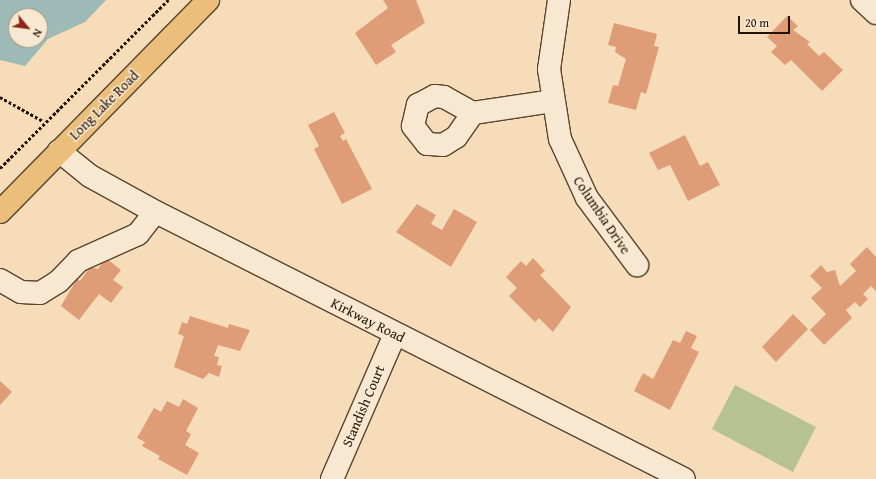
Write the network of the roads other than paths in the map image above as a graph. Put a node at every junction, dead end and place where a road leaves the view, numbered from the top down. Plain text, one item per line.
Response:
1 (208, 0) edge
2 (559, 0) edge
3 (862, 0) edge
4 (876, 13) edge
5 (552, 101) junction
6 (473, 114) dead end
7 (59, 150) junction
8 (0, 212) edge
9 (155, 212) junction
10 (636, 265) dead end
11 (0, 280) edge
12 (395, 334) junction
13 (332, 479) edge
14 (684, 479) edge

1 - 7 main road, Long Lake Road
2 - 5 street, Columbia Drive
3 - 4 street
5 - 6 street
5 - 10 street, Columbia Drive
7 - 8 main road, Long Lake Road
7 - 9 street, Kirkway Road
9 - 11 street
9 - 12 street, Kirkway Road
12 - 13 street, Standish Court
12 - 14 street, Kirkway Road

